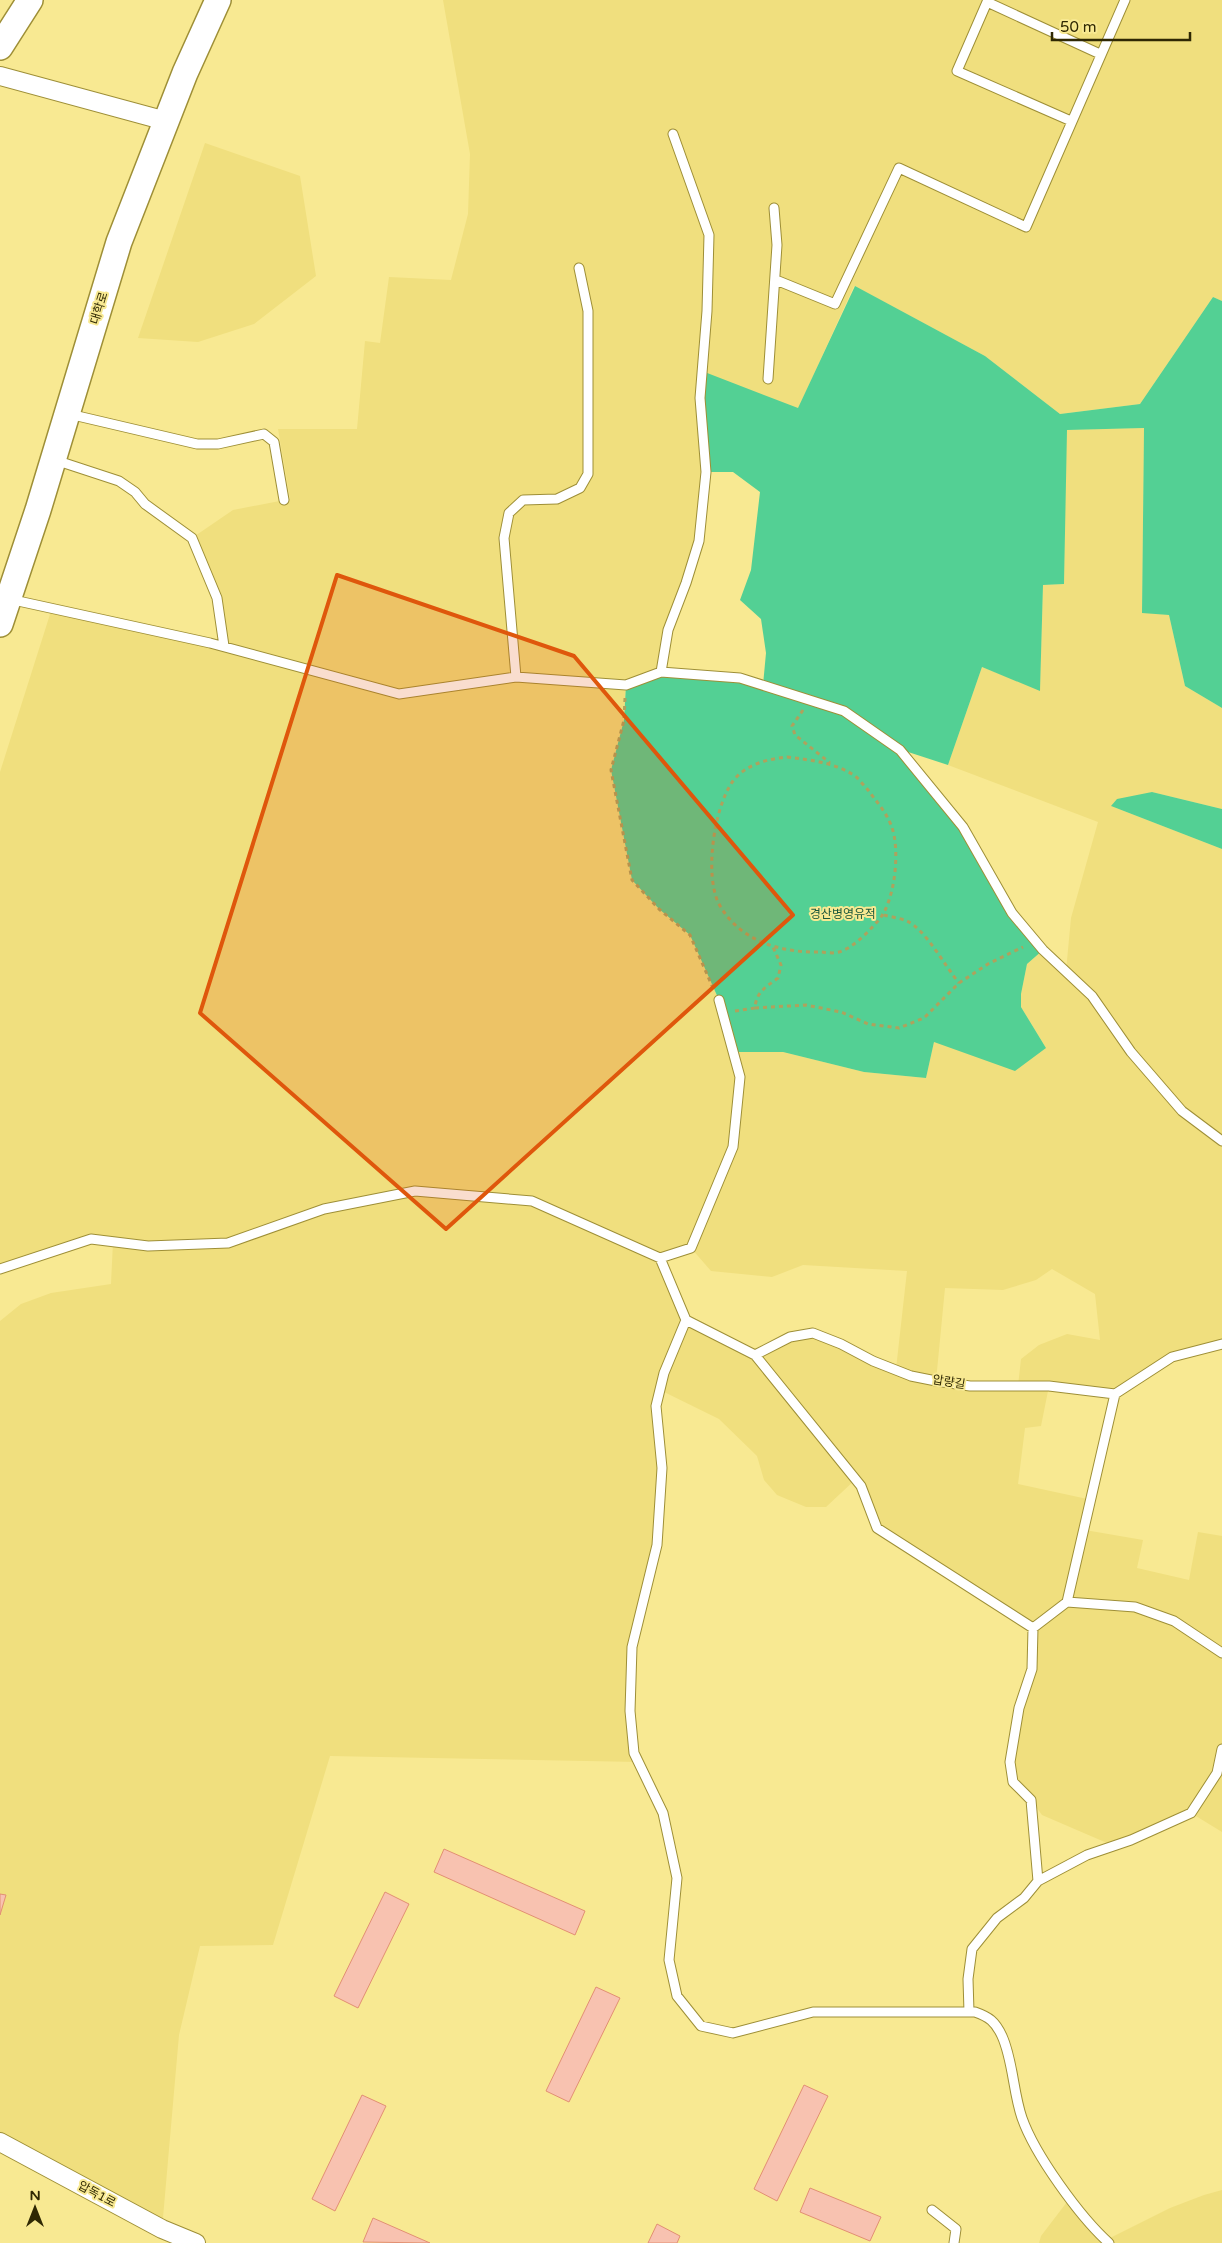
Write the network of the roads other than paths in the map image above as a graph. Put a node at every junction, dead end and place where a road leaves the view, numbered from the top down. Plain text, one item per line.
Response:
1 (30, 0) edge
2 (218, 0) edge
3 (1125, 0) edge
4 (0, 47) edge
5 (1100, 54) junction
6 (0, 76) edge
7 (166, 120) junction
8 (1071, 121) junction
9 (673, 134) dead end
10 (774, 208) dead end
11 (579, 268) dead end
12 (776, 280) junction
13 (768, 379) dead end
14 (66, 414) junction
15 (53, 460) junction
16 (284, 500) dead end
17 (9, 598) junction
18 (0, 624) edge
19 (224, 646) junction
20 (661, 672) junction
21 (516, 677) junction
22 (718, 1000) road end
23 (1222, 1141) edge
24 (660, 1258) junction
25 (0, 1269) edge
26 (686, 1320) junction
27 (1222, 1344) edge
28 (755, 1355) junction
29 (1115, 1394) junction
30 (1067, 1602) junction
31 (1033, 1628) junction
32 (1222, 1653) edge
33 (1222, 1749) edge
34 (1038, 1881) junction
35 (969, 2012) junction
36 (0, 2142) edge
37 (932, 2210) dead end
38 (158, 2236) edge
39 (196, 2243) edge
40 (954, 2243) edge
41 (1110, 2243) edge

1 - 4 main road
2 - 7 main road, 대학로
3 - 5 lane
5 - 8 lane
5 - 8 lane
6 - 7 street
7 - 14 main road, 대학로
8 - 12 lane
9 - 20 lane
10 - 12 lane
11 - 21 lane
12 - 13 lane
14 - 15 main road, 대학로
14 - 16 lane
15 - 17 main road, 대학로
15 - 19 lane
17 - 18 main road, 대학로
17 - 19 lane
19 - 21 lane
20 - 21 lane
20 - 23 lane
22 - 24 lane
24 - 25 lane
24 - 26 lane
26 - 28 lane
26 - 35 lane
27 - 29 lane
28 - 29 lane, 압량길
28 - 31 lane
29 - 30 lane
30 - 31 lane
30 - 32 lane
31 - 34 lane
33 - 34 lane
34 - 35 lane
35 - 41 lane
36 - 38 street, 압독1로
37 - 40 lane
38 - 39 street, 압독1로

